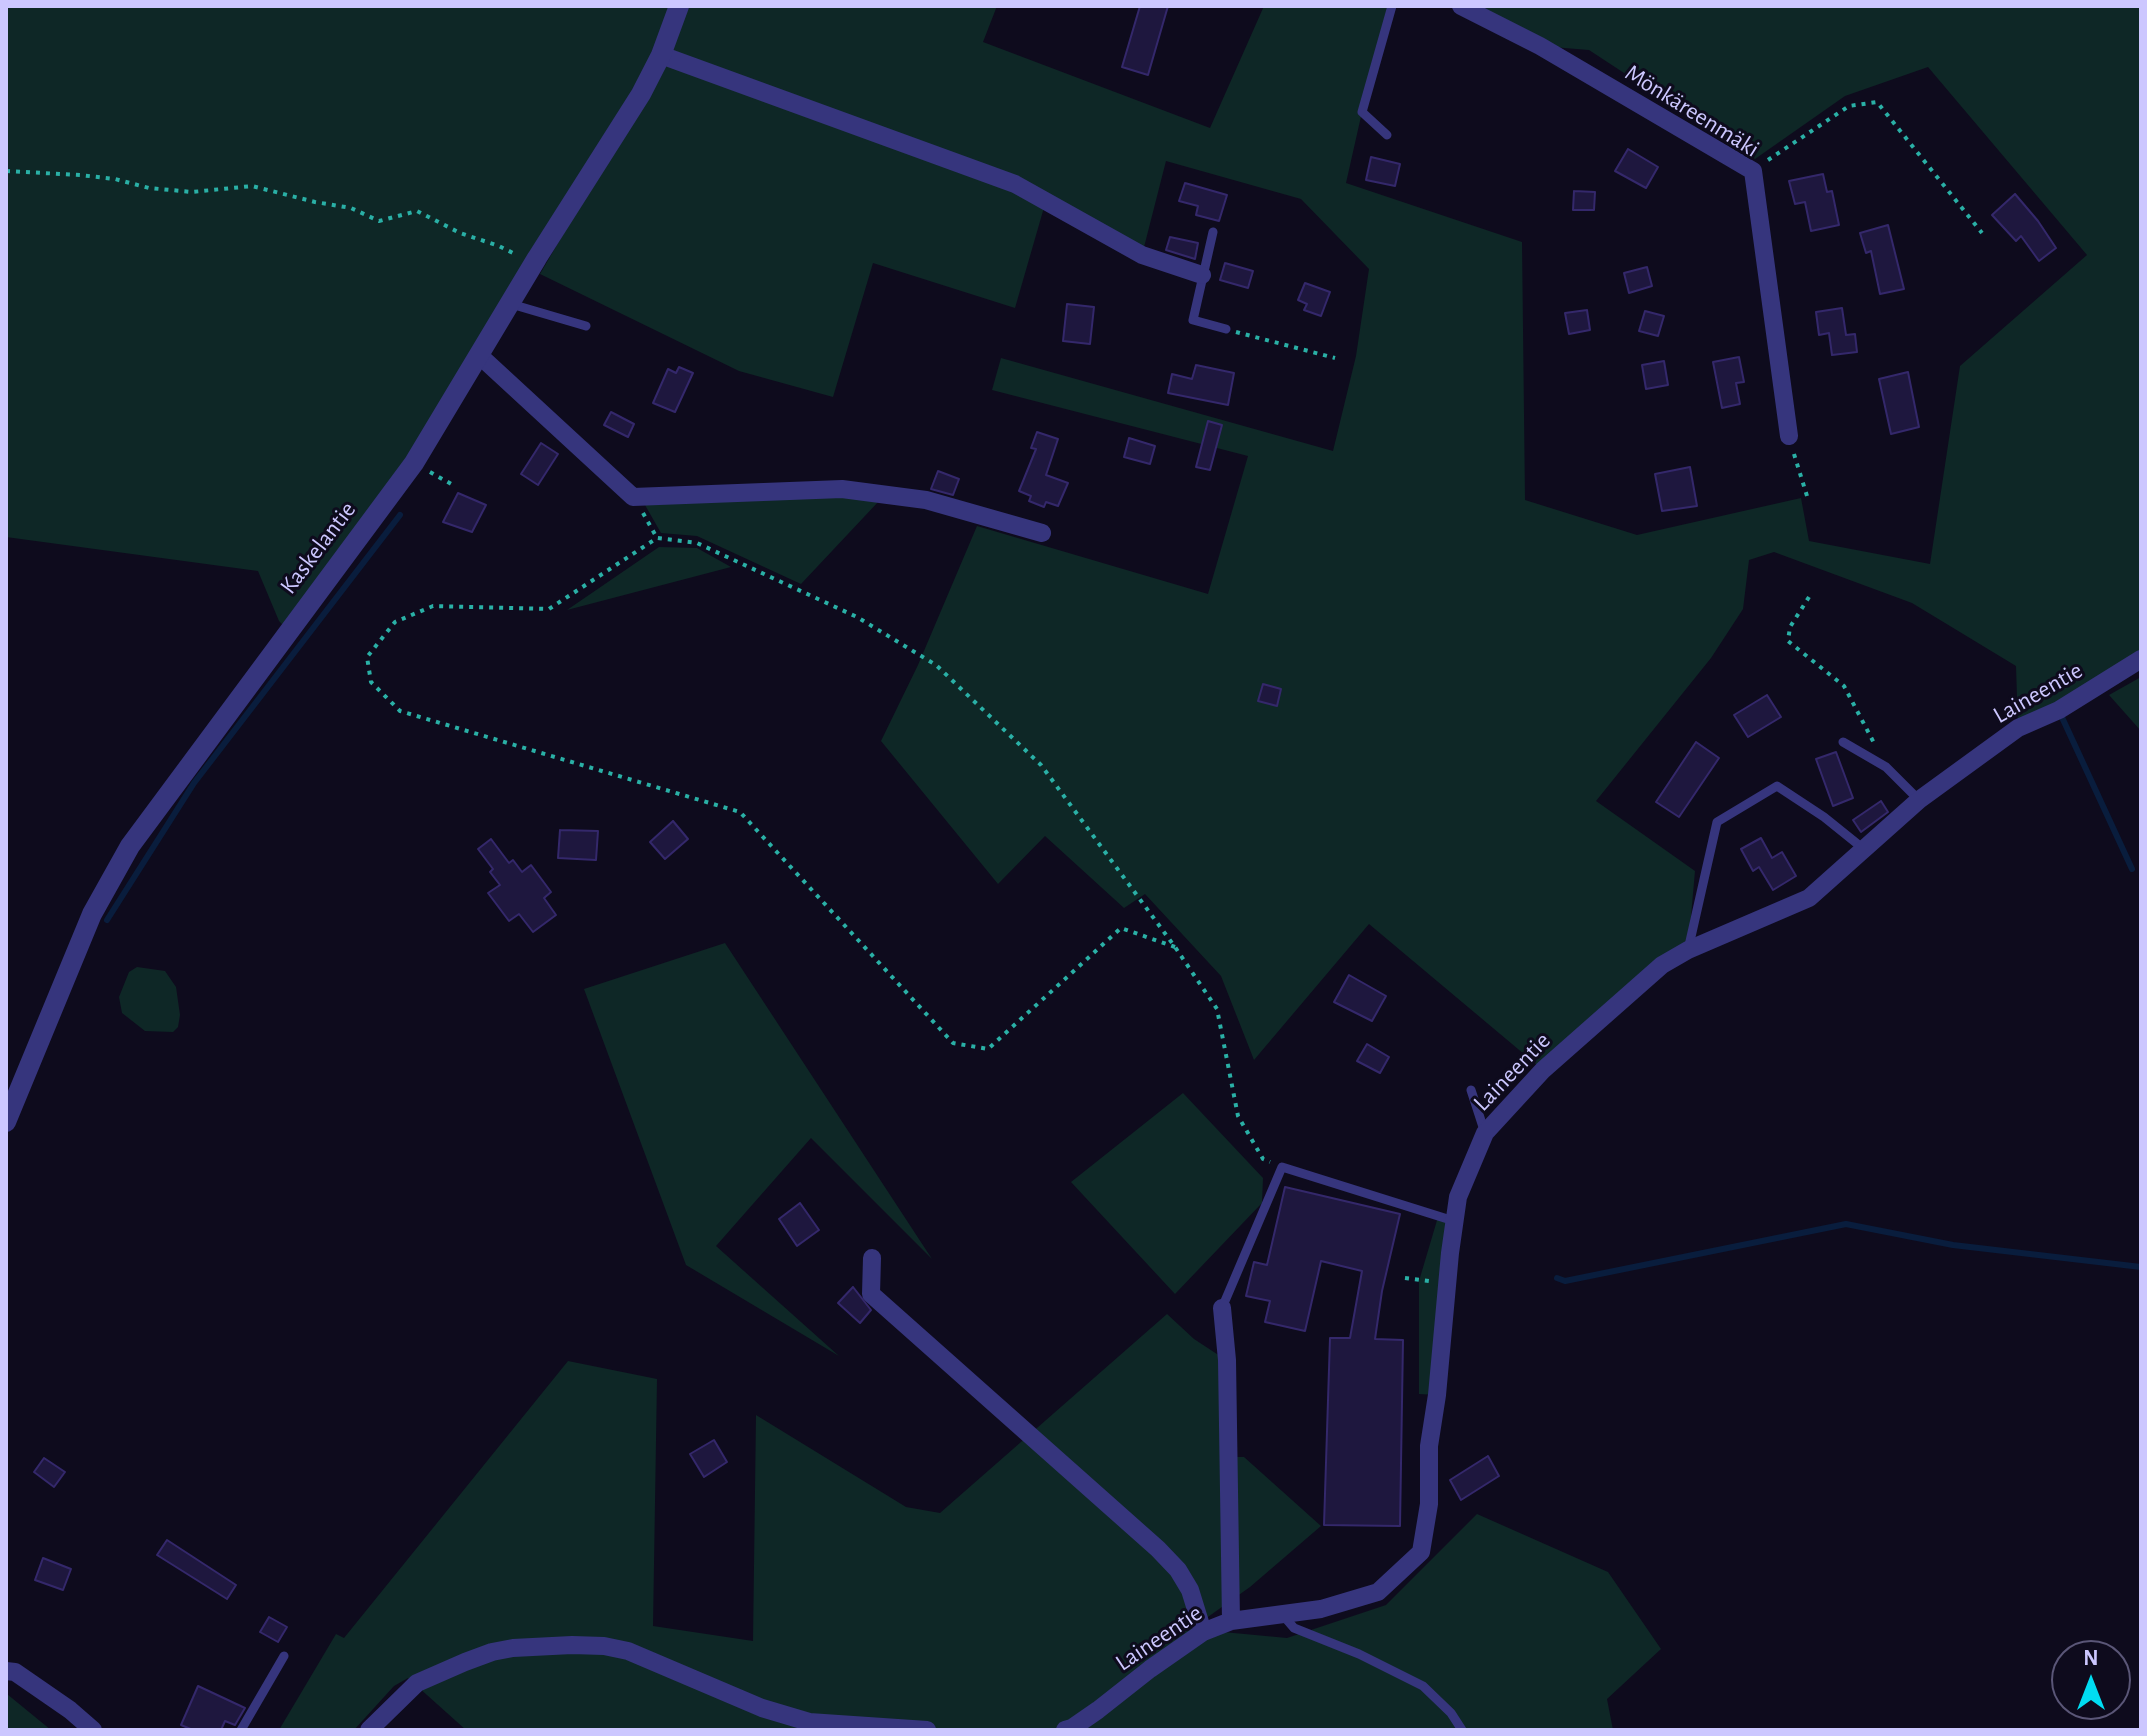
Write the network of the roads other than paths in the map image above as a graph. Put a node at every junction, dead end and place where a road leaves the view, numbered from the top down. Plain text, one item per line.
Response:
1 (679, 6) edge
2 (1392, 6) edge
3 (1461, 6) edge
4 (661, 55) junction
5 (1387, 135) dead end
6 (1213, 232) dead end
7 (1202, 275) junction
8 (511, 304) junction
9 (586, 326) dead end
10 (1226, 329) road end
11 (479, 355) junction
12 (1789, 436) road end
13 (1042, 533) dead end
14 (2141, 659) edge
15 (1843, 742) dead end
16 (1919, 800) junction
17 (1865, 850) junction
18 (1688, 950) junction
19 (13, 1084) edge
20 (1471, 1090) dead end
21 (6, 1122) edge
22 (1485, 1133) junction
23 (1454, 1221) junction
24 (872, 1258) dead end
25 (1222, 1308) joint
26 (1282, 1614) junction
27 (1231, 1621) junction
28 (1203, 1632) junction
29 (284, 1656) dead end
30 (6, 1671) edge
31 (93, 1730) edge
32 (241, 1730) edge
33 (369, 1730) edge
34 (927, 1730) edge
35 (1065, 1730) edge
36 (1462, 1730) edge

1 - 4 street, Kaskelantie
2 - 5 lane
3 - 12 street, Mönkäreenmäki
4 - 7 street
4 - 8 street, Kaskelantie
6 - 7 lane
7 - 10 lane
8 - 9 lane
8 - 11 street, Kaskelantie
11 - 13 street
11 - 19 street, Kaskelantie
14 - 16 street, Laineentie
15 - 16 lane
16 - 17 street, Laineentie
17 - 18 street, Laineentie
17 - 18 lane
18 - 22 street, Laineentie
19 - 21 street, Kaskelantie
20 - 22 lane
22 - 23 street, Laineentie
23 - 25 lane
23 - 26 street, Laineentie
24 - 28 street
25 - 27 street
26 - 27 street, Laineentie
26 - 36 lane
27 - 28 street, Laineentie
28 - 35 street, Laineentie
29 - 32 lane
30 - 31 street
33 - 34 street

